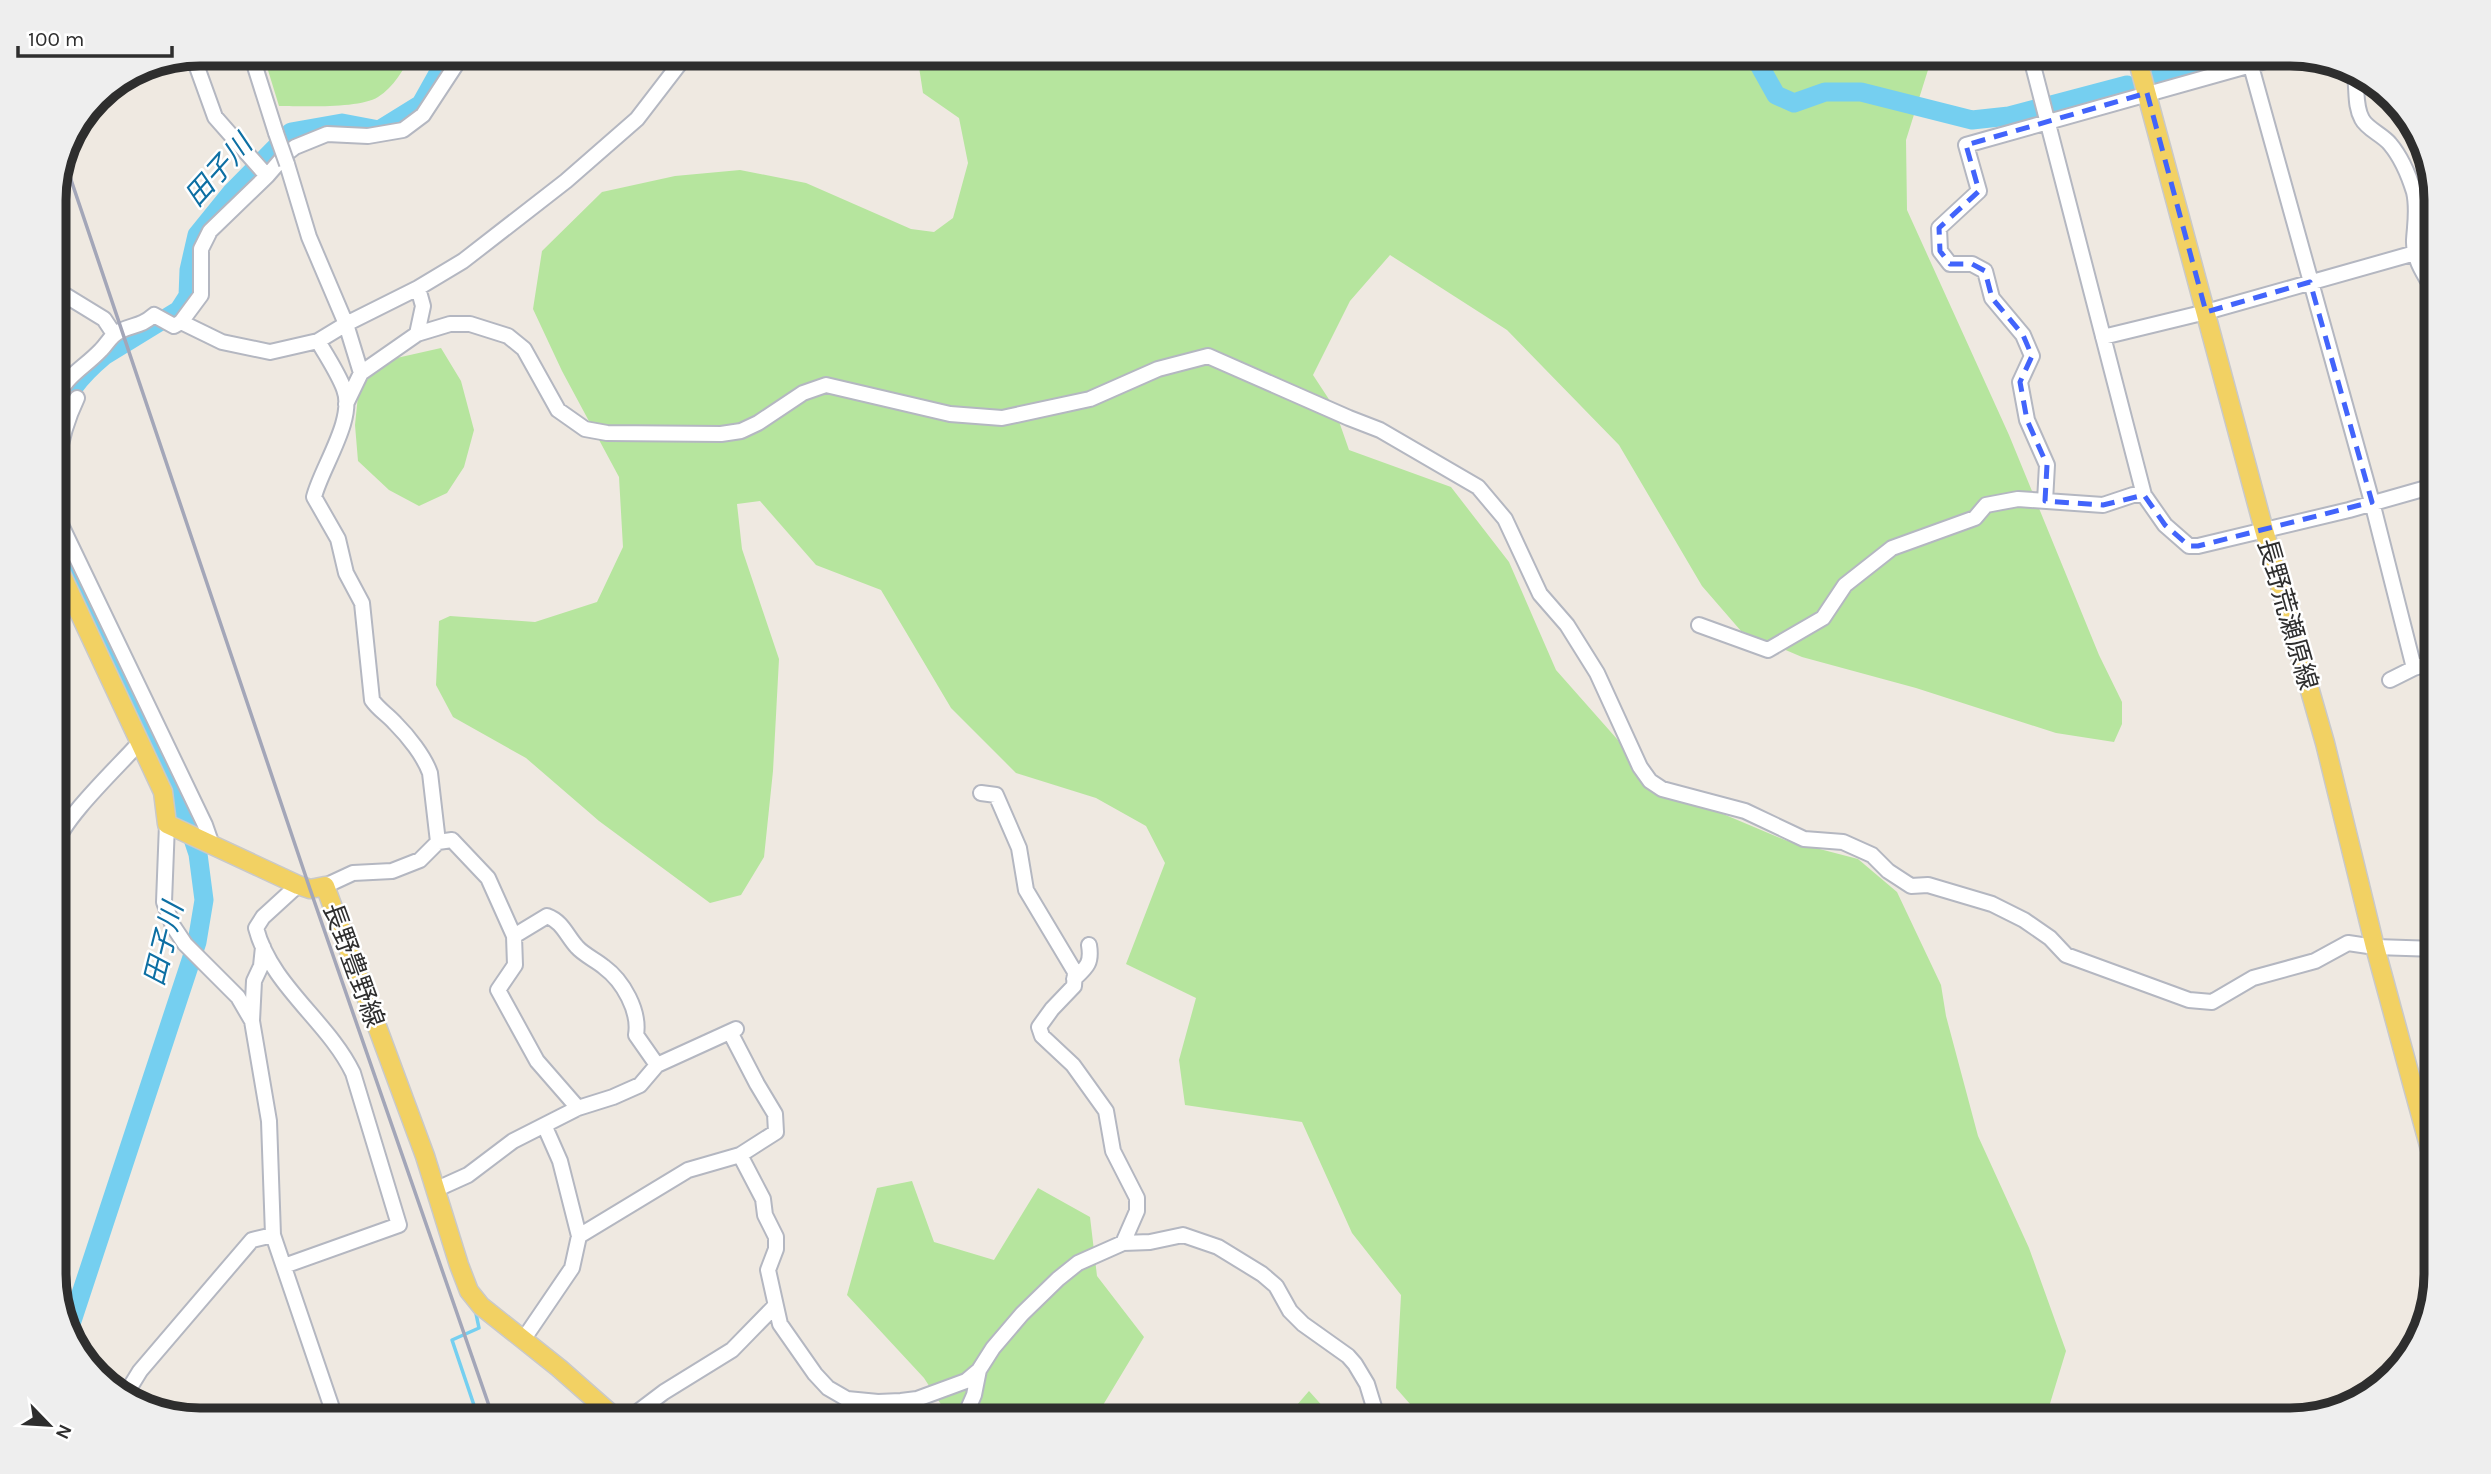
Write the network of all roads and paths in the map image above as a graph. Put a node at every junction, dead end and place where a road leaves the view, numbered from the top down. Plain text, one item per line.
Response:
1 (197, 66) edge
2 (255, 66) edge
3 (455, 66) edge
4 (678, 66) edge
5 (2034, 66) edge
6 (2139, 66) edge
7 (2251, 66) joint
8 (2355, 83) edge
9 (2147, 93) junction
10 (2046, 119) junction
11 (267, 176) junction
12 (2415, 253) junction
13 (2424, 270) edge
14 (2310, 282) junction
15 (418, 288) junction
16 (67, 296) edge
17 (2206, 312) junction
18 (176, 323) junction
19 (346, 324) junction
20 (114, 334) junction
21 (417, 334) junction
22 (2104, 337) junction
23 (318, 341) junction
24 (361, 373) junction
25 (67, 381) edge
26 (77, 398) dead end
27 (346, 404) junction
28 (67, 410) edge
29 (2424, 488) edge
30 (2144, 495) junction
31 (2045, 501) junction
32 (2372, 502) junction
33 (2264, 530) junction
34 (67, 543) edge
35 (67, 578) edge
36 (87, 606) junction
37 (1699, 625) dead end
38 (2424, 665) edge
39 (2414, 668) junction
40 (2390, 680) dead end
41 (140, 743) junction
42 (981, 793) dead end
43 (67, 824) edge
44 (167, 824) junction
45 (438, 842) junction
46 (209, 844) junction
47 (298, 885) junction
48 (325, 886) junction
49 (514, 936) junction
50 (1089, 945) dead end
51 (263, 947) junction
52 (2375, 947) junction
53 (2424, 949) edge
54 (1074, 979) junction
55 (252, 1021) junction
56 (657, 1065) junction
57 (578, 1108) junction
58 (545, 1127) junction
59 (2424, 1135) edge
60 (740, 1155) junction
61 (437, 1189) junction
62 (273, 1235) junction
63 (579, 1236) junction
64 (1123, 1243) junction
65 (284, 1266) junction
66 (774, 1307) junction
67 (523, 1340) junction
68 (979, 1370) junction
69 (130, 1387) edge
70 (332, 1408) edge
71 (604, 1408) edge
72 (643, 1408) edge
73 (968, 1408) edge
74 (1374, 1408) edge

1 - 11 street
2 - 19 street, bridge
3 - 11 street
4 - 15 street
5 - 10 street
6 - 9 main road, 長野荒瀬原線
7 - 9 street
7 - 14 street
8 - 12 street
9 - 10 street
9 - 17 main road, 長野荒瀬原線
10 - 22 street
10 - 31 street
11 - 18 street
12 - 13 street
12 - 14 street
14 - 17 street
14 - 32 street
15 - 19 street
15 - 21 street
16 - 20 street
17 - 22 street
17 - 33 main road, 長野荒瀬原線
18 - 20 street
18 - 23 street
19 - 23 street
19 - 24 street
20 - 25 street
21 - 24 street
21 - 52 street
22 - 30 street
23 - 27 street
24 - 27 street
26 - 28 street
27 - 45 street
29 - 32 street
30 - 31 street
30 - 33 street
31 - 37 street
32 - 33 street
32 - 39 street
33 - 52 main road, 長野荒瀬原線
34 - 36 street
35 - 36 main road
36 - 41 main road
36 - 46 street
38 - 39 street
39 - 40 street
41 - 43 street
41 - 44 main road
42 - 54 street
44 - 46 main road, 長野豊野線
44 - 55 street
45 - 48 street
45 - 49 street
46 - 47 main road, 長野豊野線
47 - 48 main road, 長野豊野線
47 - 51 street
48 - 61 main road, 長野豊野線
49 - 56 street
49 - 57 street
50 - 54 street
51 - 55 street
51 - 65 street
52 - 53 street
52 - 59 main road, 長野荒瀬原線
54 - 64 street
55 - 62 street
56 - 57 street
56 - 60 street
57 - 58 street
58 - 61 street
58 - 63 street
60 - 63 street
60 - 66 street
61 - 67 main road, 長野豊野線
62 - 65 street
62 - 69 street
63 - 67 street
64 - 68 street
64 - 74 street
65 - 70 street
66 - 68 street
66 - 72 street
67 - 71 main road, 長野豊野線
68 - 73 street

